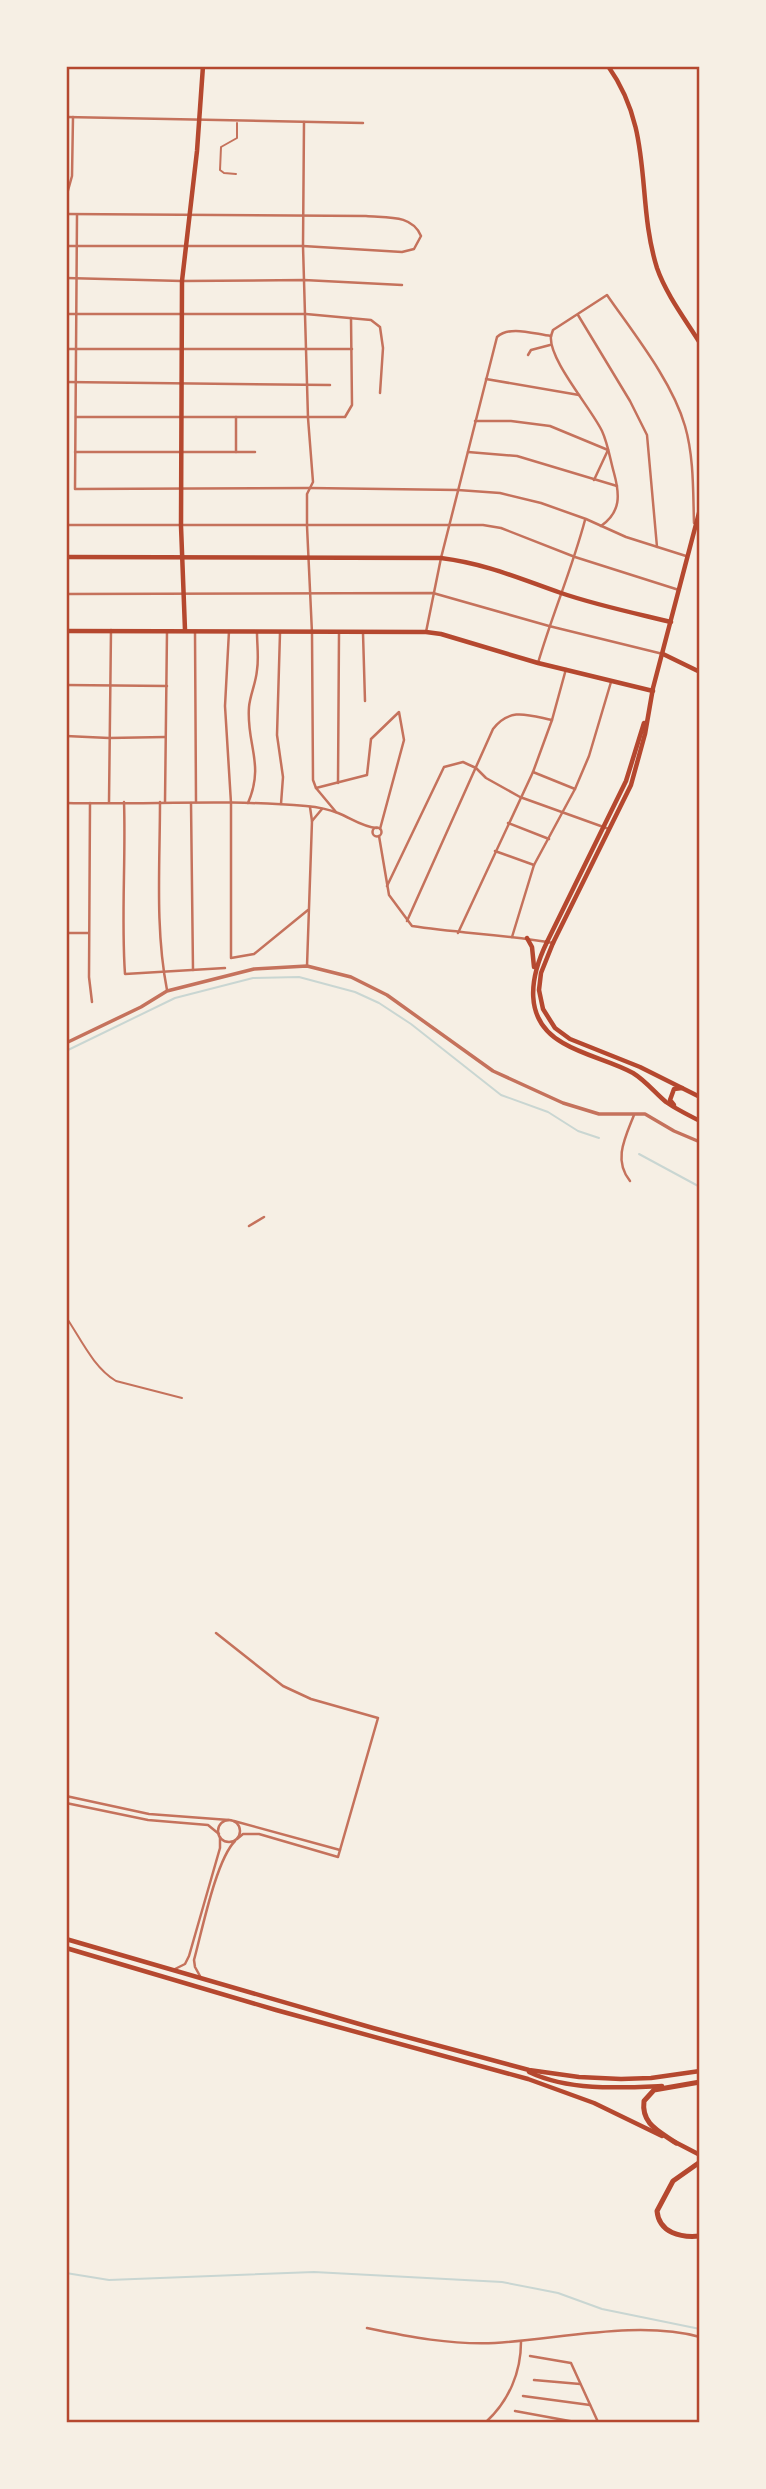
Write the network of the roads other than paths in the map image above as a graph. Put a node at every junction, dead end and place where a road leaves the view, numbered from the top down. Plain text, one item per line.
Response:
1 (204, 66) edge
2 (608, 66) edge
3 (66, 117) edge
4 (73, 117) junction
5 (200, 120) junction
6 (237, 122) junction
7 (304, 122) junction
8 (363, 122) dead end
9 (236, 174) dead end
10 (67, 214) edge
11 (77, 215) junction
12 (190, 217) junction
13 (302, 217) junction
14 (186, 245) junction
15 (66, 246) edge
16 (77, 246) junction
17 (303, 246) junction
18 (66, 278) edge
19 (77, 278) junction
20 (304, 280) junction
21 (182, 281) junction
22 (402, 285) dead end
23 (66, 314) edge
24 (77, 314) junction
25 (181, 314) junction
26 (306, 314) junction
27 (578, 315) junction
28 (351, 318) junction
29 (551, 336) junction
30 (699, 343) edge
31 (550, 345) junction
32 (181, 348) junction
33 (66, 349) edge
34 (76, 349) junction
35 (307, 349) junction
36 (352, 349) junction
37 (528, 355) dead end
38 (486, 379) junction
39 (66, 382) edge
40 (76, 382) junction
41 (182, 383) junction
42 (308, 384) junction
43 (330, 385) dead end
44 (380, 393) dead end
45 (580, 395) junction
46 (182, 416) junction
47 (76, 417) junction
48 (236, 417) junction
49 (308, 418) junction
50 (475, 421) junction
51 (608, 450) junction
52 (75, 452) junction
53 (182, 452) junction
54 (236, 452) junction
55 (255, 452) dead end
56 (468, 452) junction
57 (594, 480) junction
58 (66, 484) edge
59 (617, 486) junction
60 (75, 487) junction
61 (181, 488) junction
62 (310, 488) junction
63 (458, 490) junction
64 (699, 509) edge
65 (586, 519) junction
66 (450, 524) junction
67 (66, 525) edge
68 (181, 526) junction
69 (307, 526) junction
70 (601, 526) junction
71 (694, 529) junction
72 (657, 547) junction
73 (688, 556) junction
74 (66, 558) edge
75 (184, 558) junction
76 (307, 558) junction
77 (441, 558) junction
78 (575, 558) junction
79 (679, 590) junction
80 (309, 592) junction
81 (433, 593) junction
82 (66, 594) edge
83 (185, 594) junction
84 (563, 594) junction
85 (671, 622) junction
86 (549, 626) junction
87 (111, 630) junction
88 (185, 630) junction
89 (66, 631) edge
90 (167, 631) junction
91 (195, 631) junction
92 (229, 631) junction
93 (257, 632) junction
94 (280, 632) junction
95 (426, 632) junction
96 (312, 633) junction
97 (339, 633) junction
98 (363, 633) junction
99 (663, 654) junction
100 (538, 663) junction
101 (566, 670) junction
102 (699, 672) edge
103 (611, 682) junction
104 (66, 685) edge
105 (109, 685) junction
106 (167, 686) junction
107 (653, 691) junction
108 (365, 701) dead end
109 (552, 720) junction
110 (66, 736) edge
111 (166, 737) junction
112 (109, 738) junction
113 (477, 768) junction
114 (533, 772) junction
115 (338, 783) junction
116 (316, 788) junction
117 (575, 789) junction
118 (520, 797) junction
119 (109, 802) junction
120 (124, 802) junction
121 (160, 802) junction
122 (165, 802) junction
123 (194, 802) junction
124 (66, 803) edge
125 (90, 803) junction
126 (231, 803) junction
127 (248, 803) junction
128 (281, 804) junction
129 (310, 807) junction
130 (323, 808) junction
131 (336, 812) junction
132 (561, 812) junction
133 (312, 821) junction
134 (508, 823) junction
135 (368, 827) junction
136 (379, 828) junction
137 (606, 828) junction
138 (373, 834) junction
139 (379, 836) junction
140 (549, 839) junction
141 (495, 851) junction
142 (534, 865) junction
143 (387, 886) junction
144 (308, 911) junction
145 (407, 921) junction
146 (66, 933) edge
147 (88, 933) junction
148 (458, 933) junction
149 (512, 937) junction
150 (527, 938) junction
151 (547, 942) junction
152 (553, 943) junction
153 (307, 966) junction
154 (225, 968) dead end
155 (163, 970) junction
156 (193, 970) junction
157 (534, 974) junction
158 (167, 991) junction
159 (92, 1002) dead end
160 (66, 1043) edge
161 (686, 1089) junction
162 (699, 1097) edge
163 (635, 1112) junction
164 (688, 1115) junction
165 (699, 1121) edge
166 (699, 1142) edge
167 (630, 1181) dead end
168 (264, 1217) dead end
169 (249, 1226) dead end
170 (66, 1317) edge
171 (183, 1398) dead end
172 (216, 1633) dead end
173 (66, 1796) edge
174 (66, 1803) edge
175 (229, 1820) junction
176 (234, 1821) junction
177 (219, 1836) junction
178 (236, 1840) junction
179 (340, 1850) junction
180 (66, 1939) edge
181 (66, 1948) edge
182 (171, 1970) junction
183 (202, 1979) junction
184 (522, 2068) junction
185 (699, 2071) edge
186 (699, 2082) edge
187 (670, 2086) junction
188 (676, 2143) junction
189 (699, 2155) edge
190 (699, 2162) edge
191 (699, 2236) edge
192 (367, 2328) dead end
193 (699, 2336) edge
194 (521, 2341) junction
195 (530, 2356) dead end
196 (66, 2363) edge
197 (534, 2380) dead end
198 (66, 2381) edge
199 (580, 2384) junction
200 (523, 2396) dead end
201 (590, 2405) junction
202 (515, 2411) dead end
203 (486, 2423) edge
204 (575, 2423) edge
205 (598, 2423) edge

1 - 5 main road
2 - 30 main road
3 - 4 street
4 - 5 street
4 - 10 street
5 - 6 street
5 - 12 main road
6 - 7 street
6 - 9 lane
7 - 8 street
7 - 13 street
10 - 11 street
11 - 12 street
11 - 16 street
12 - 13 street
12 - 14 main road
13 - 17 street
13 - 17 street
14 - 16 street
14 - 17 street
14 - 21 main road
15 - 16 street
16 - 19 street
17 - 20 street
18 - 19 street
19 - 21 street
19 - 24 street
20 - 21 street
20 - 22 street
20 - 26 street
21 - 25 main road
23 - 24 street
24 - 25 street
24 - 34 street
25 - 26 street
25 - 32 main road
26 - 28 street
26 - 35 street
27 - 29 street
27 - 71 street
27 - 72 street
28 - 36 street
28 - 44 street
29 - 31 street
29 - 38 street
31 - 37 street
31 - 45 street
32 - 34 street
32 - 35 street
32 - 41 main road
33 - 34 street
34 - 40 street
35 - 36 street
35 - 42 street
36 - 49 street
38 - 45 street
38 - 50 street
39 - 40 street
40 - 41 street
40 - 47 street
41 - 42 street
41 - 46 main road
42 - 43 street
42 - 49 street
45 - 51 street
46 - 47 street
46 - 48 street
46 - 53 main road
47 - 52 street
48 - 49 street
48 - 54 street
49 - 62 street
50 - 51 street
50 - 56 street
51 - 57 street
51 - 59 street
52 - 53 street
52 - 60 street
53 - 54 street
53 - 61 main road
54 - 55 street
56 - 57 street
56 - 63 street
57 - 59 street
58 - 60 street
59 - 70 street
60 - 61 street
61 - 62 street
61 - 68 main road
62 - 63 street
62 - 69 street
63 - 65 street
63 - 66 street
64 - 71 main road
65 - 70 street
65 - 78 street
66 - 69 street
66 - 77 street
66 - 78 street
67 - 68 street
68 - 69 street
68 - 75 main road
69 - 76 street
70 - 72 street
71 - 73 main road
72 - 73 street
73 - 79 main road
74 - 75 main road
75 - 76 main road
75 - 83 main road
76 - 77 main road
76 - 80 street
77 - 81 street
77 - 84 main road
78 - 79 street
78 - 84 street
79 - 85 main road
80 - 81 street
80 - 83 street
80 - 96 street
81 - 86 street
81 - 95 street
82 - 83 street
83 - 88 main road
84 - 85 main road
84 - 86 street
85 - 99 main road
86 - 99 street
86 - 100 street
87 - 89 main road
87 - 90 main road
87 - 105 street
88 - 90 main road
88 - 91 main road
90 - 106 street
91 - 92 main road
91 - 123 street
92 - 93 main road
92 - 126 street
93 - 94 main road
93 - 127 street
94 - 96 main road
94 - 128 street
95 - 98 main road
95 - 100 main road
96 - 97 main road
96 - 116 street
97 - 98 main road
97 - 115 street
98 - 108 street
99 - 102 main road
99 - 107 main road
100 - 101 main road
101 - 103 main road
101 - 109 street
103 - 107 main road
103 - 117 street
104 - 105 street
105 - 106 street
105 - 112 street
106 - 111 street
107 - 137 main road
109 - 113 street
109 - 114 street
110 - 112 street
111 - 112 street
111 - 122 street
112 - 119 street
113 - 118 street
113 - 143 street
113 - 145 street
114 - 117 street
114 - 118 street
115 - 116 street
115 - 136 street
116 - 131 street
117 - 132 street
118 - 132 street
118 - 134 street
119 - 120 street
119 - 125 street
120 - 121 street
120 - 155 street
121 - 122 street
121 - 155 street
122 - 123 street
123 - 126 street
123 - 156 street
124 - 125 street
125 - 147 street
126 - 127 street
126 - 144 street
127 - 128 street
128 - 129 street
129 - 130 street
129 - 133 street
130 - 131 street
130 - 133 street
131 - 135 street
132 - 137 street
132 - 140 street
133 - 144 street
134 - 140 street
134 - 141 street
135 - 136 street
135 - 138 street
136 - 138 street
136 - 139 street
137 - 151 main road
137 - 152 main road
138 - 139 street
139 - 143 street
140 - 142 street
141 - 142 street
141 - 148 street
142 - 149 street
143 - 145 street
144 - 153 street
145 - 148 street
146 - 147 street
147 - 159 street
148 - 149 street
149 - 150 street
150 - 151 street
150 - 157 main road
151 - 152 street
151 - 157 main road
152 - 161 main road
153 - 158 street
153 - 163 street
154 - 156 street
155 - 156 street
155 - 158 street
157 - 164 main road
158 - 160 street
161 - 162 main road
161 - 164 main road
163 - 166 street
163 - 167 street
164 - 165 main road
168 - 169 street
170 - 171 lane
172 - 179 street
173 - 175 street
174 - 177 street
175 - 176 street
175 - 177 street
176 - 178 street
176 - 179 street
177 - 178 street
177 - 182 street
178 - 179 street
178 - 183 street
180 - 182 main road
181 - 188 main road
182 - 183 main road
183 - 184 main road
184 - 185 main road
184 - 187 main road
186 - 187 highway
187 - 188 highway
188 - 189 main road
190 - 191 highway
192 - 194 street
193 - 194 street
194 - 203 street
195 - 199 street
196 - 198 street
197 - 199 street
199 - 201 street
200 - 201 street
201 - 205 street
202 - 204 street

